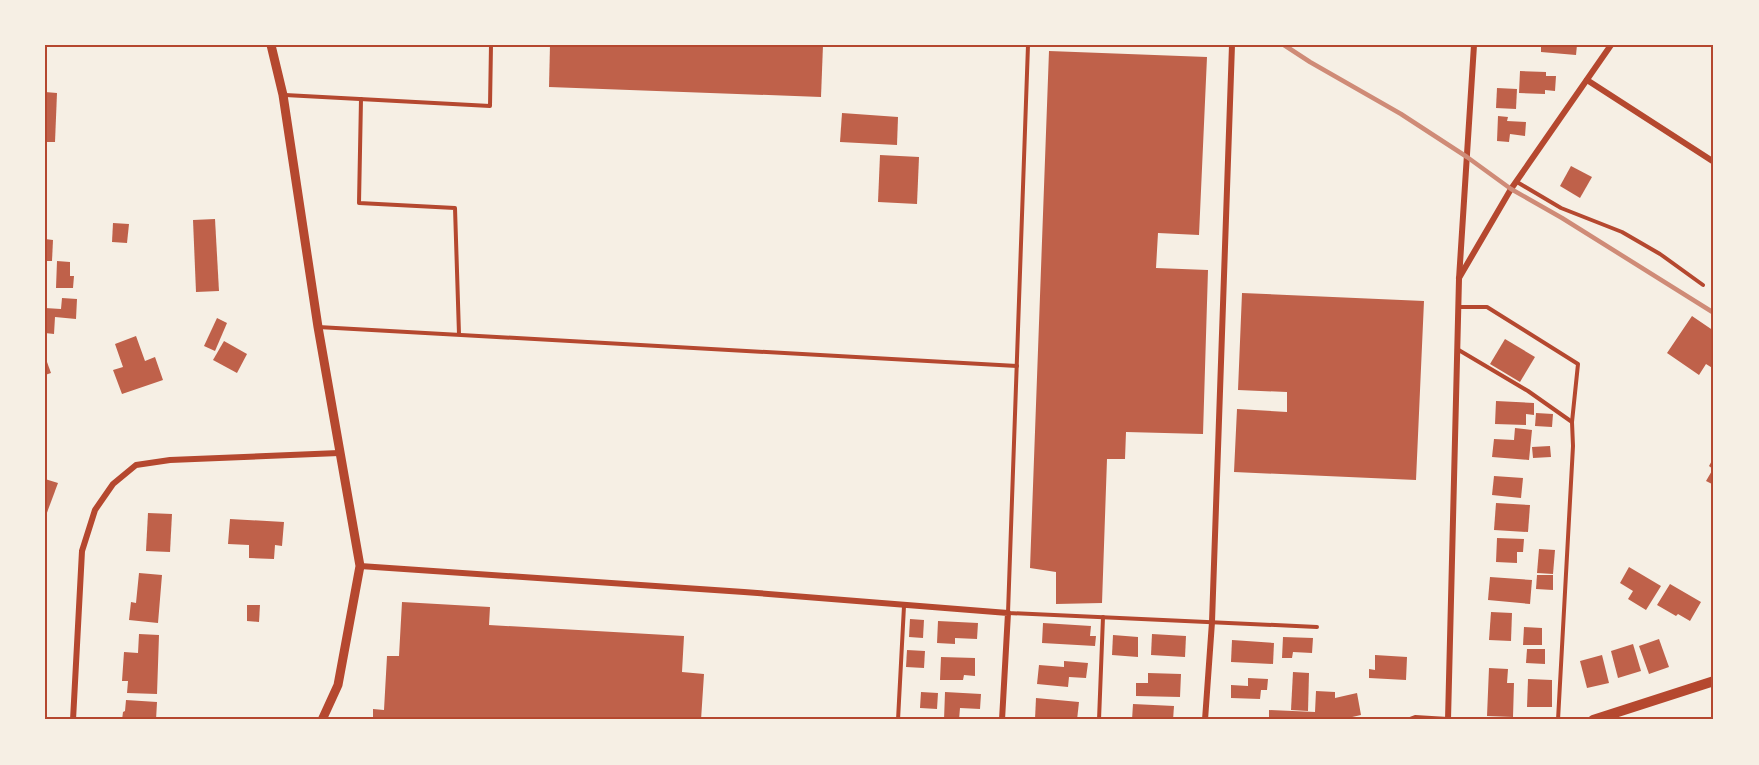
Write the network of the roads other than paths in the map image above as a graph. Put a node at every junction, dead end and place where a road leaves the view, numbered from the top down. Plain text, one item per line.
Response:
1 (272, 45) edge
2 (491, 45) edge
3 (1028, 45) edge
4 (1232, 45) edge
5 (1474, 45) edge
6 (1611, 45) edge
7 (1587, 80) junction
8 (283, 95) junction
9 (361, 99) junction
10 (1714, 162) edge
11 (1516, 181) junction
12 (1459, 279) junction
13 (1703, 285) dead end
14 (1458, 307) junction
15 (318, 327) junction
16 (459, 334) junction
17 (1457, 349) junction
18 (1017, 366) junction
19 (1572, 422) junction
20 (339, 453) junction
21 (360, 566) junction
22 (904, 606) junction
23 (1008, 613) junction
24 (1103, 617) junction
25 (1212, 622) junction
26 (1317, 627) dead end
27 (1714, 681) edge
28 (1448, 719) edge
29 (73, 720) edge
30 (322, 720) edge
31 (898, 720) edge
32 (1002, 720) edge
33 (1099, 720) edge
34 (1205, 720) edge
35 (1407, 720) edge
36 (1558, 720) edge
37 (1593, 720) edge

1 - 8 street
2 - 9 lane
3 - 18 lane
4 - 25 street
5 - 12 street
6 - 7 street
7 - 10 street
7 - 11 street
8 - 9 lane
8 - 15 street
9 - 16 lane
11 - 12 street
11 - 13 lane
12 - 14 street
14 - 17 street
14 - 19 lane
15 - 16 lane
15 - 20 street
16 - 18 lane
17 - 19 lane
17 - 28 street
18 - 23 lane
19 - 36 lane
20 - 21 street
20 - 29 street
21 - 22 street
21 - 30 street
22 - 23 street
22 - 31 lane
23 - 24 lane
23 - 32 street
24 - 25 lane
24 - 33 lane
25 - 26 lane
25 - 34 street
27 - 37 main road
28 - 35 lane

